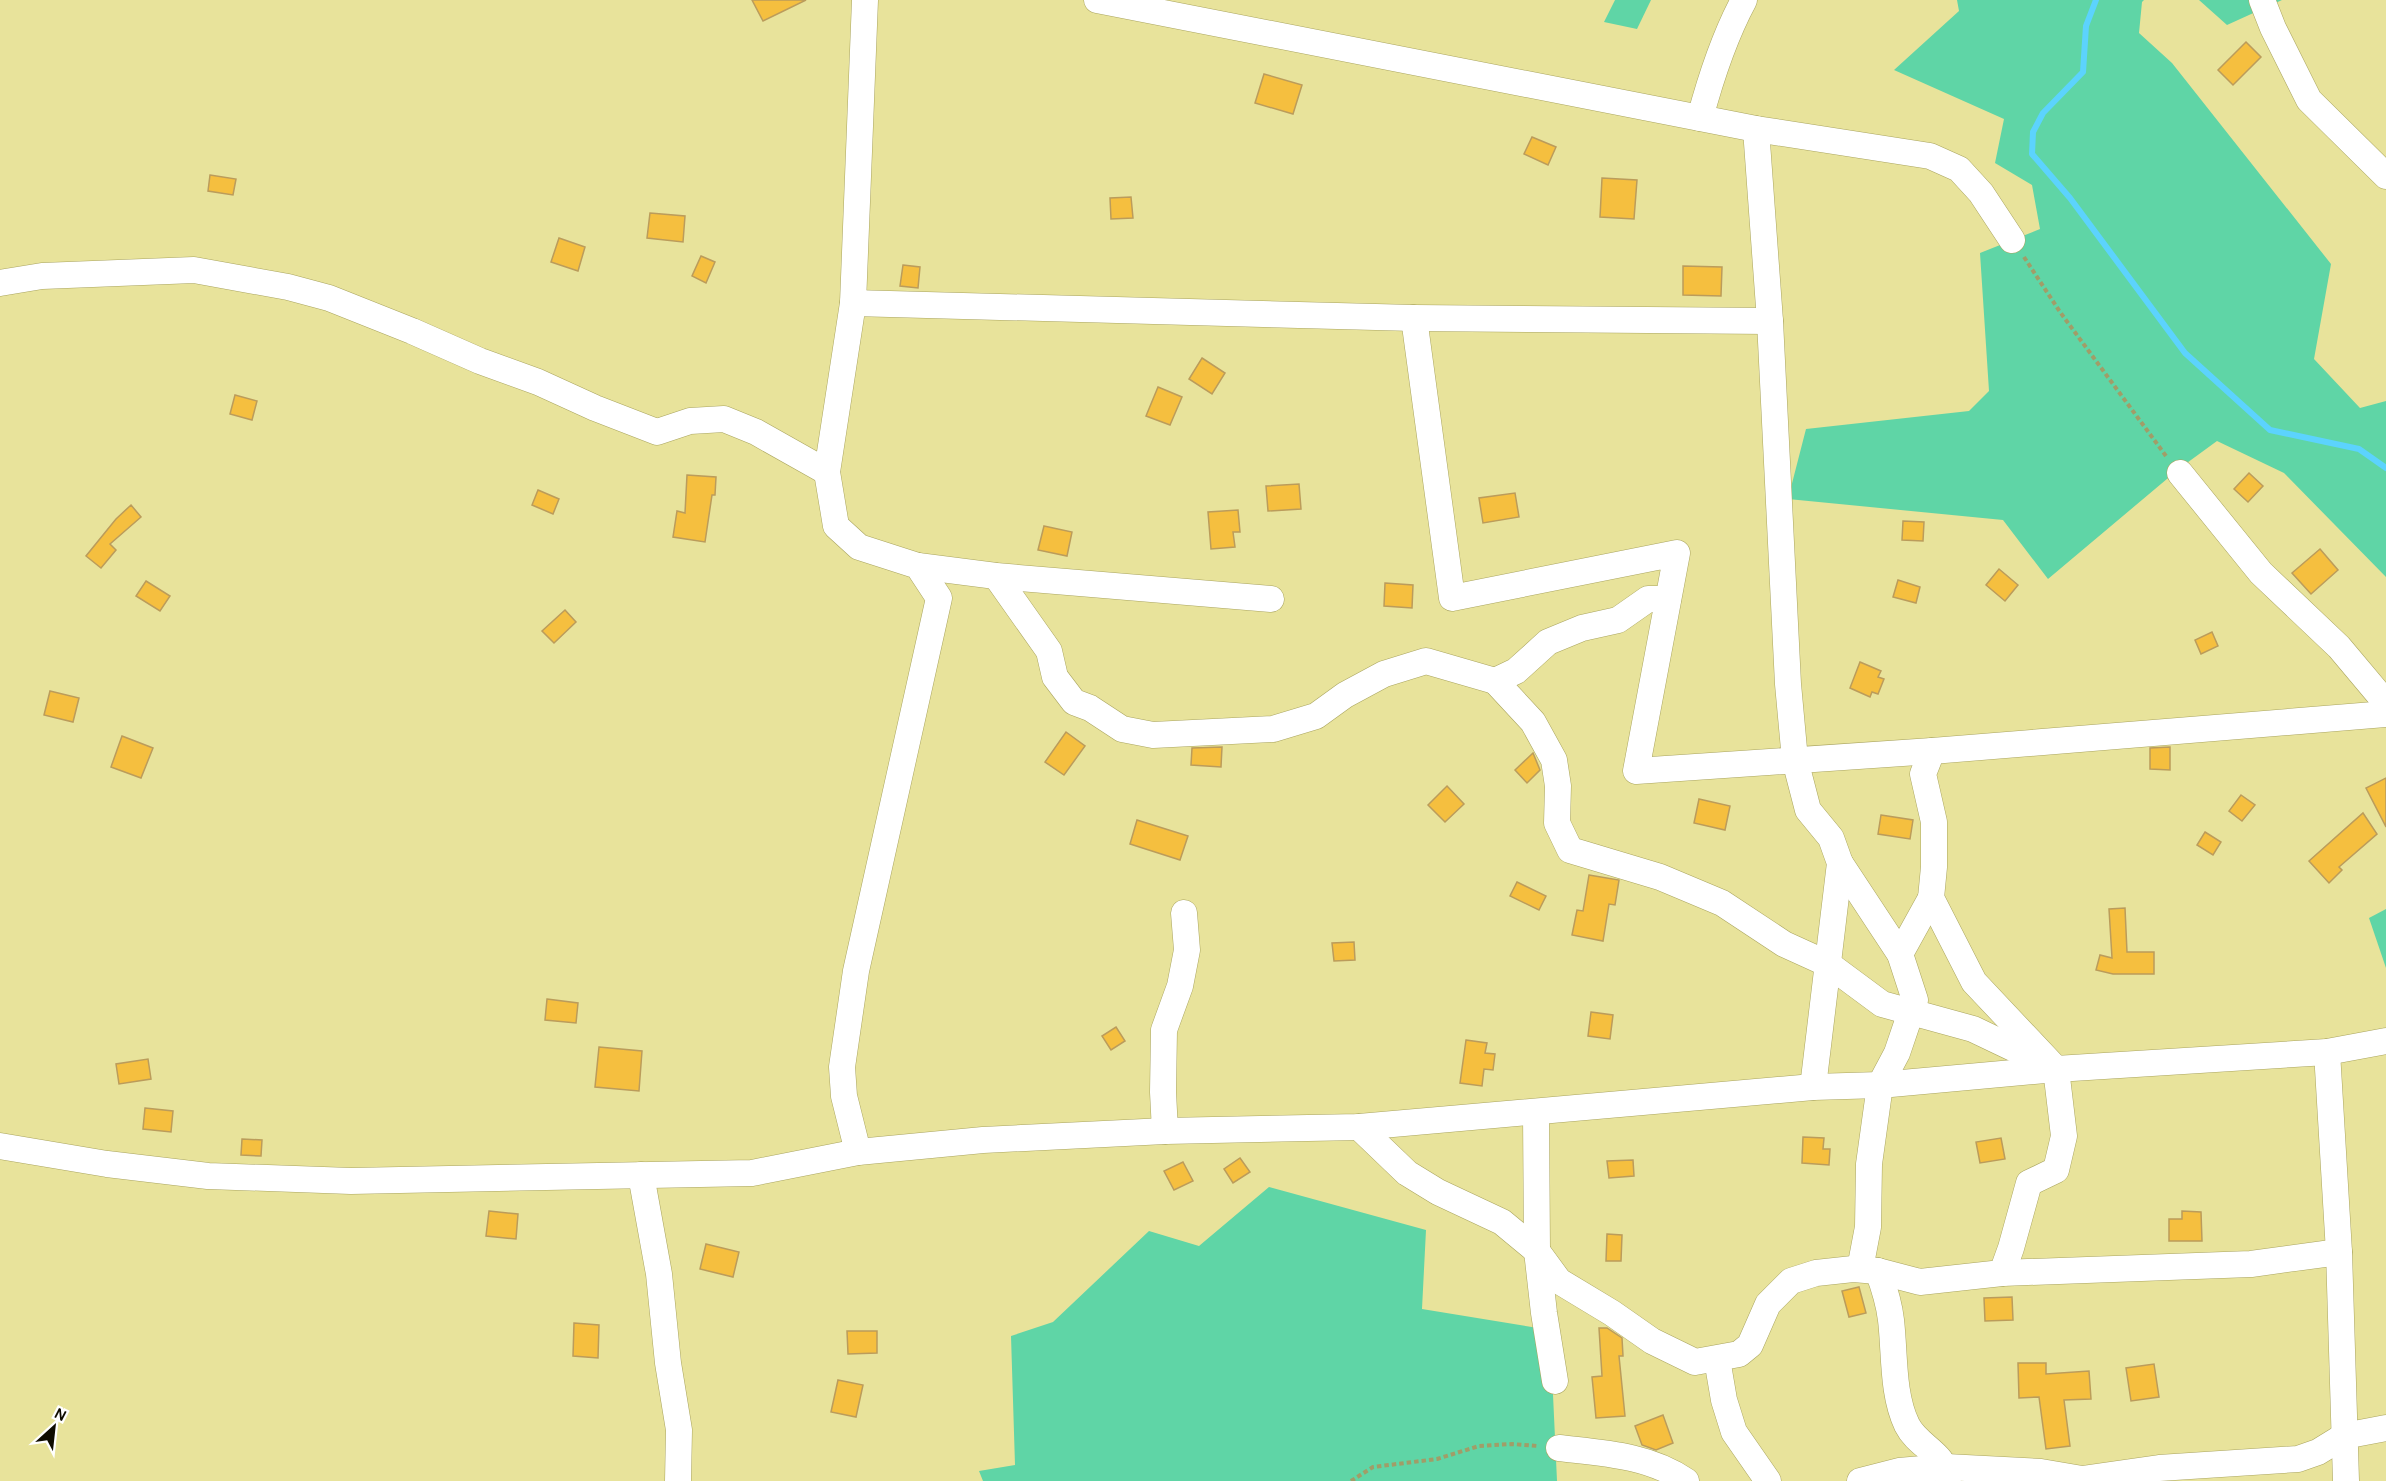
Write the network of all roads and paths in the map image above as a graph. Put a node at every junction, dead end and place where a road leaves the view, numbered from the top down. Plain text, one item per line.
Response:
1 (865, 0) edge
2 (1097, 0) edge
3 (1744, 0) edge
4 (2262, 0) edge
5 (1700, 118) junction
6 (1756, 129) junction
7 (2386, 176) edge
8 (2012, 240) joint
9 (0, 283) edge
10 (853, 303) junction
11 (1414, 318) junction
12 (1770, 321) junction
13 (827, 472) junction
14 (2180, 473) joint
15 (918, 566) junction
16 (996, 576) junction
17 (1271, 599) dead end
18 (1668, 599) junction
19 (1495, 681) junction
20 (2386, 703) edge
21 (2386, 714) edge
22 (1932, 751) junction
23 (1795, 760) junction
24 (1840, 863) junction
25 (1931, 898) junction
26 (1184, 913) dead end
27 (1900, 954) junction
28 (1828, 964) junction
29 (1912, 1011) junction
30 (2386, 1041) edge
31 (2328, 1052) junction
32 (2056, 1069) junction
33 (1880, 1085) junction
34 (1813, 1087) junction
35 (1536, 1113) junction
36 (1359, 1127) junction
37 (1165, 1131) junction
38 (0, 1146) edge
39 (858, 1152) junction
40 (641, 1175) junction
41 (1537, 1251) junction
42 (2339, 1252) junction
43 (1869, 1270) junction
44 (2001, 1272) junction
45 (1717, 1359) junction
46 (1555, 1381) dead end
47 (2386, 1428) edge
48 (2344, 1436) junction
49 (1559, 1448) joint
50 (1948, 1474) edge
51 (678, 1481) edge
52 (1351, 1481) edge
53 (1686, 1481) edge
54 (1768, 1481) edge
55 (1860, 1481) edge
56 (2346, 1481) edge

1 - 10 street
2 - 5 street
3 - 5 street
4 - 7 street
5 - 6 street
6 - 8 street
6 - 12 street
8 - 14 path
9 - 13 street
10 - 11 street
10 - 13 street
11 - 12 street
11 - 18 street
12 - 23 street
13 - 15 street
14 - 20 street
15 - 16 street
15 - 39 street
16 - 17 street
16 - 19 street
18 - 19 street
18 - 23 street
19 - 28 street
21 - 22 street
22 - 23 street
22 - 25 street
23 - 24 street
24 - 27 street
24 - 28 street
25 - 27 street
25 - 32 street
26 - 37 street
27 - 29 street
28 - 29 street
28 - 34 street
29 - 32 street
29 - 33 street
30 - 31 street
31 - 32 street
31 - 42 street
32 - 33 street
32 - 44 street
33 - 34 street
33 - 43 street
34 - 35 street
35 - 36 street
35 - 41 street
36 - 37 street
36 - 41 street
37 - 39 street
38 - 40 street
39 - 40 street
40 - 51 street
41 - 45 street
41 - 46 street
42 - 44 street
42 - 48 street
43 - 44 street
43 - 45 street
43 - 50 street
45 - 54 street
47 - 48 street
48 - 50 street
48 - 56 street
49 - 52 path
49 - 53 street
50 - 55 street

